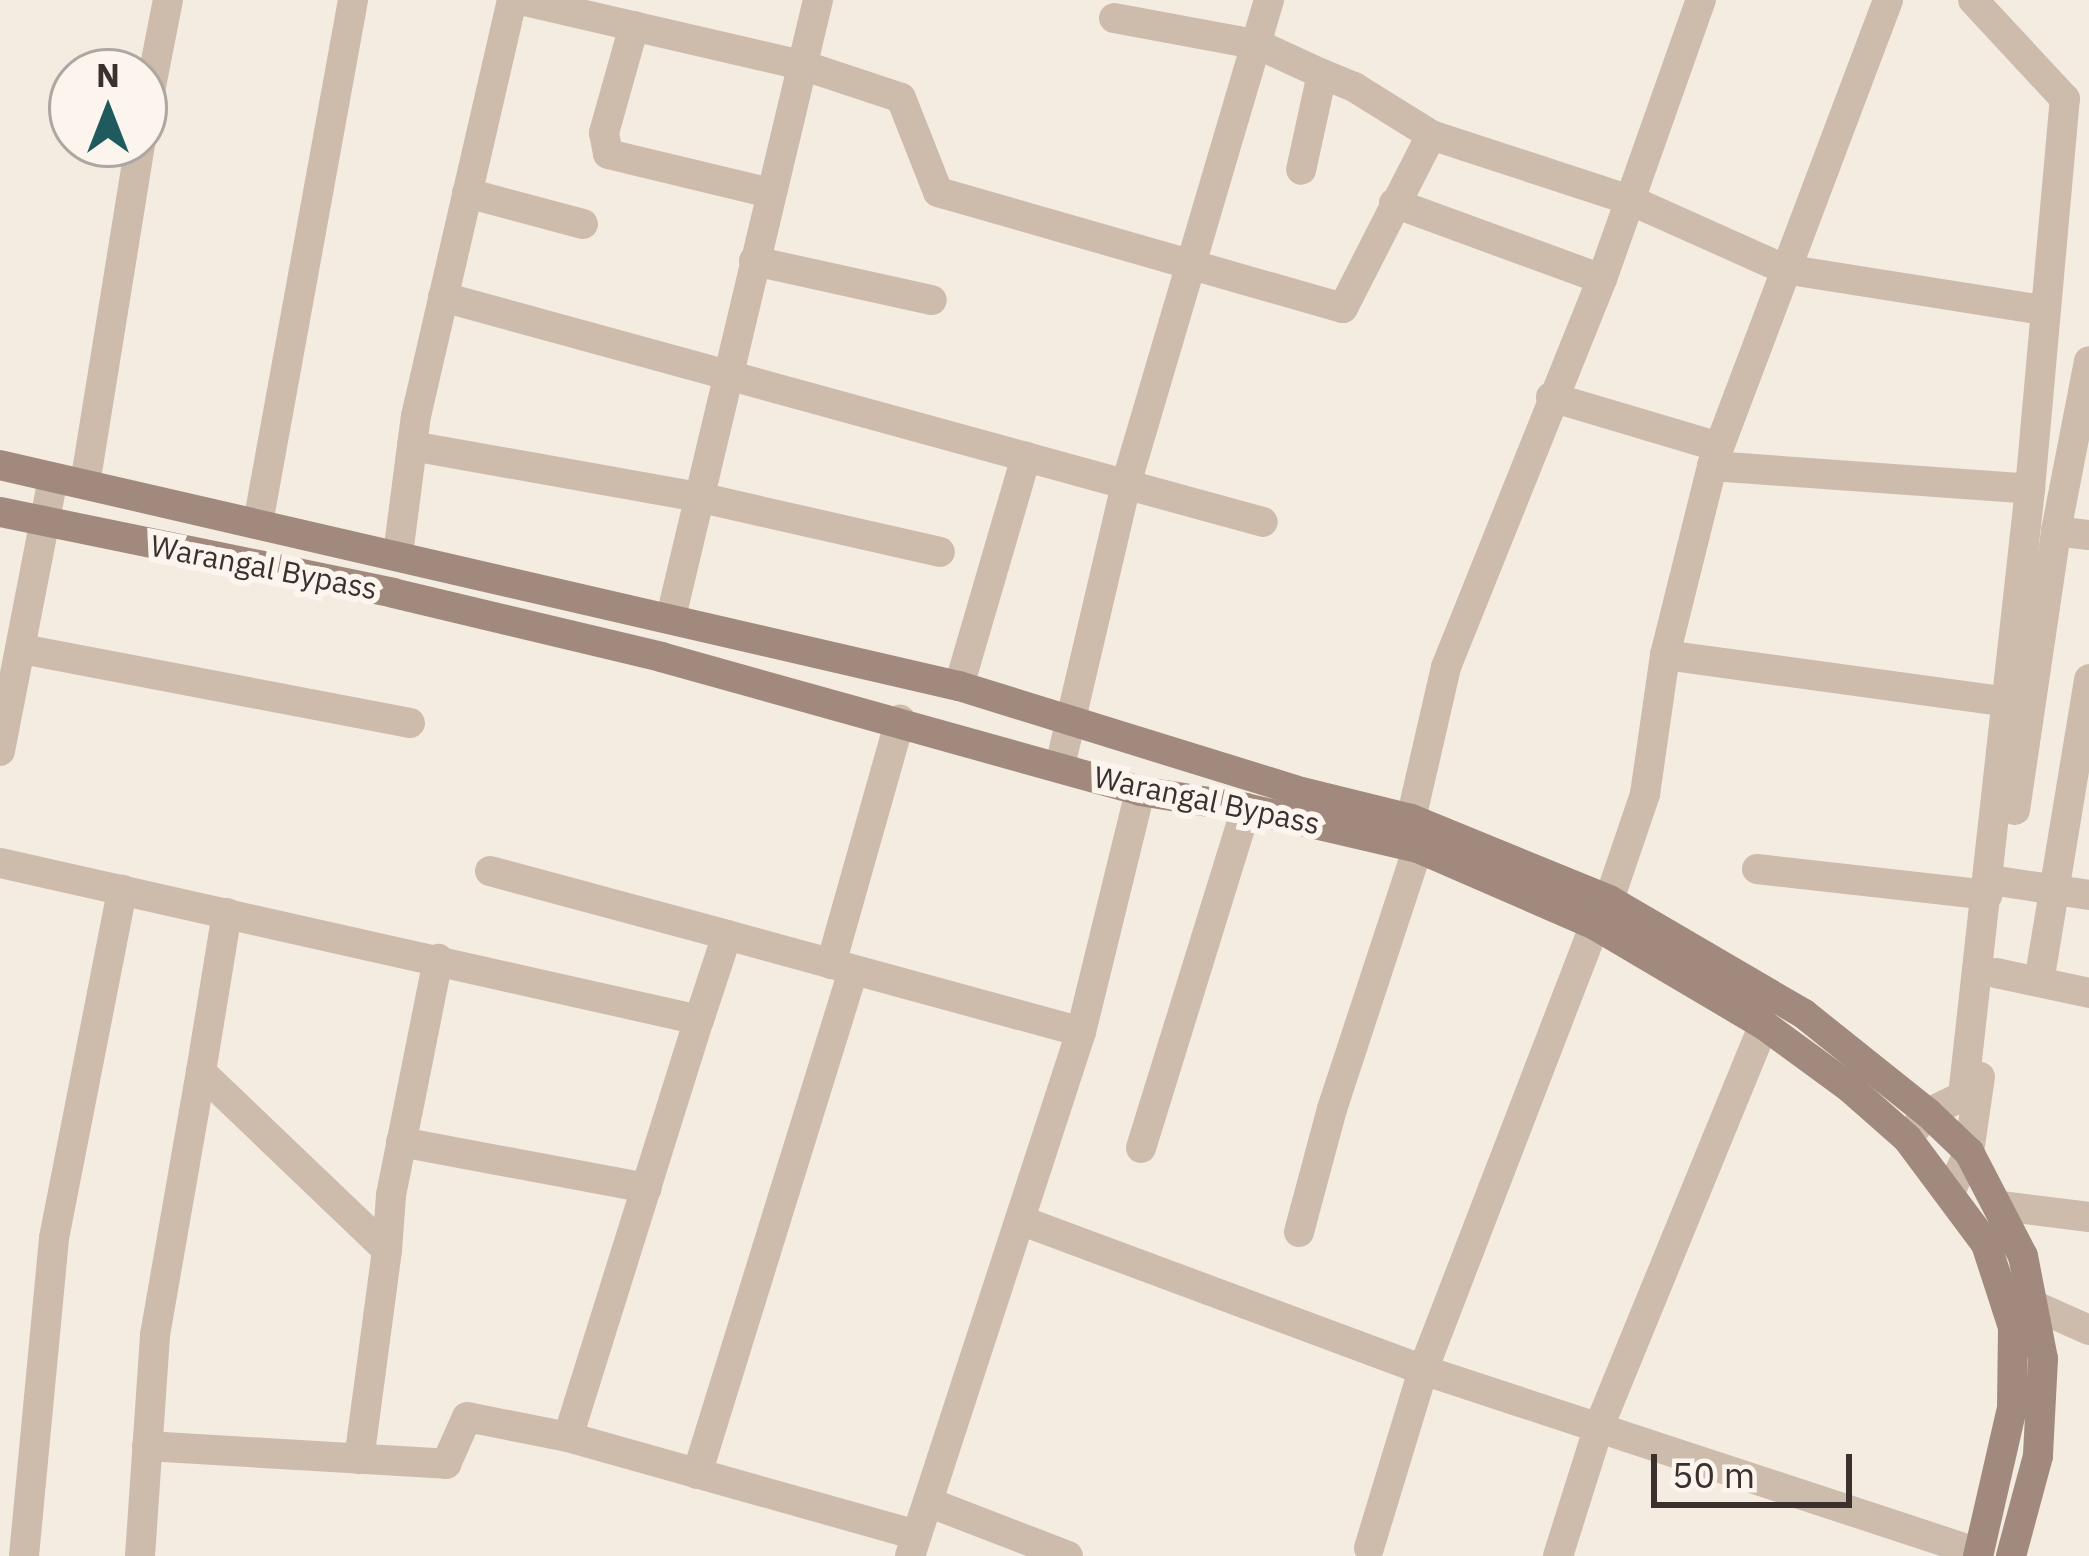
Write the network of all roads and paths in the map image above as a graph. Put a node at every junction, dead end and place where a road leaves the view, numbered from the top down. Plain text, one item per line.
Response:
1 (168, 0) edge
2 (353, 0) edge
3 (516, 0) edge
4 (818, 0) edge
5 (1269, 0) edge
6 (1701, 0) edge
7 (1888, 0) edge
8 (1972, 0) edge
9 (1114, 18) dead end
10 (634, 26) junction
11 (1259, 44) junction
12 (159, 48) edge
13 (802, 65) junction
14 (1322, 74) junction
15 (1431, 135) junction
16 (136, 168) edge
17 (1300, 170) dead end
18 (467, 193) junction
19 (771, 193) junction
20 (1630, 200) junction
21 (1394, 203) junction
22 (583, 224) dead end
23 (754, 261) junction
24 (1191, 265) junction
25 (1784, 269) junction
26 (1602, 278) junction
27 (443, 297) junction
28 (932, 300) dead end
29 (2042, 310) junction
30 (2089, 361) edge
31 (727, 374) junction
32 (1551, 397) junction
33 (412, 446) junction
34 (1716, 456) junction
35 (1026, 457) junction
36 (0, 465) edge
37 (53, 478) junction
38 (85, 484) junction
39 (1126, 484) junction
40 (2030, 489) junction
41 (698, 496) junction
42 (0, 512) edge
43 (44, 521) junction
44 (1263, 522) dead end
45 (258, 523) junction
46 (2056, 531) junction
47 (2089, 535) edge
48 (940, 552) dead end
49 (398, 554) junction
50 (671, 617) junction
51 (22, 650) junction
52 (1665, 655) junction
53 (2089, 679) edge
54 (958, 686) junction
55 (2006, 702) junction
56 (900, 720) junction
57 (410, 723) dead end
58 (1074, 723) junction
59 (2084, 732) edge
60 (0, 751) edge
61 (1060, 766) junction
62 (1140, 791) junction
63 (1246, 808) junction
64 (1415, 833) junction
65 (0, 863) edge
66 (1756, 869) dead end
67 (490, 871) dead end
68 (2050, 887) junction
69 (1996, 888) junction
70 (122, 890) junction
71 (2089, 895) edge
72 (227, 913) junction
73 (1602, 913) junction
74 (727, 935) junction
75 (438, 959) junction
76 (842, 968) junction
77 (1996, 973) junction
78 (2039, 982) junction
79 (2089, 993) edge
80 (699, 1020) junction
81 (1764, 1025) junction
82 (1081, 1032) junction
83 (201, 1072) junction
84 (1928, 1112) junction
85 (1907, 1138) junction
86 (401, 1142) junction
87 (1141, 1148) dead end
88 (1969, 1152) junction
89 (647, 1188) junction
90 (1950, 1192) junction
91 (2001, 1206) junction
92 (2089, 1217) edge
93 (1020, 1220) junction
94 (1299, 1232) dead end
95 (387, 1250) junction
96 (2033, 1305) junction
97 (2089, 1330) edge
98 (1423, 1370) junction
99 (1598, 1429) junction
100 (568, 1437) junction
101 (147, 1446) junction
102 (359, 1459) junction
103 (697, 1474) junction
104 (928, 1502) junction
105 (914, 1546) edge
106 (1376, 1554) edge
107 (1979, 1554) edge
108 (24, 1556) edge
109 (140, 1556) edge
110 (1068, 1556) edge
111 (1558, 1556) edge
112 (2011, 1556) edge

1 - 12 street
2 - 45 street
3 - 10 street
3 - 18 street
4 - 13 street
5 - 11 street
6 - 20 street
7 - 25 street
8 - 29 street
9 - 11 street
10 - 13 street
10 - 19 street
11 - 14 street
11 - 24 street
13 - 19 street
13 - 24 street
14 - 15 street
14 - 17 street
15 - 20 street
15 - 21 street
16 - 38 street
18 - 22 street
18 - 27 street
19 - 23 street
20 - 25 street
20 - 26 street
21 - 24 street
21 - 26 street
23 - 28 street
23 - 31 street
24 - 39 street
25 - 29 street
25 - 34 street
26 - 32 street
27 - 31 street
27 - 33 street
29 - 40 street
30 - 46 street
31 - 35 street
31 - 41 street
32 - 34 street
32 - 64 street
33 - 41 street
33 - 49 street
34 - 40 street
34 - 52 street
35 - 39 street
35 - 54 street
36 - 37 main road
37 - 38 main road
37 - 43 street
38 - 45 main road
39 - 44 street
39 - 58 street
40 - 55 street
41 - 48 street
41 - 50 street
42 - 43 main road, Warangal Bypass
43 - 51 street
43 - 56 main road, Warangal Bypass
45 - 49 main road
46 - 47 street
46 - 69 street
49 - 50 main road
50 - 54 main road
51 - 57 street
51 - 60 street
52 - 55 street
52 - 73 street
53 - 59 street
54 - 58 main road
55 - 69 street
56 - 61 main road, Warangal Bypass
56 - 76 street
58 - 61 street
58 - 64 main road
59 - 68 street
61 - 62 main road, Warangal Bypass
62 - 63 main road, Warangal Bypass
62 - 82 street
63 - 64 main road, Warangal Bypass
63 - 87 street
64 - 73 main road, Warangal Bypass
64 - 94 street
65 - 70 street
66 - 69 street
67 - 74 street
68 - 69 street
68 - 71 street
68 - 78 street
69 - 77 street
69 - 84 street
70 - 72 street
70 - 108 street
72 - 75 street
72 - 83 street
73 - 81 main road, Warangal Bypass
73 - 84 main road
73 - 98 street
74 - 76 street
74 - 80 street
75 - 80 street
75 - 86 street
76 - 82 street
76 - 103 street
77 - 78 street
77 - 88 street
78 - 79 street
80 - 89 street
81 - 85 main road, Warangal Bypass
81 - 99 street
82 - 93 street
83 - 95 street
83 - 101 street
84 - 85 street
84 - 88 main road
85 - 90 main road, Warangal Bypass
86 - 89 street
86 - 95 street
88 - 90 street
88 - 91 main road
89 - 100 street
90 - 107 main road, Warangal Bypass
91 - 92 street
91 - 96 main road
93 - 98 street
93 - 104 street
95 - 102 street
96 - 97 street
96 - 112 main road
98 - 99 street
98 - 106 street
99 - 107 street
99 - 111 street
100 - 102 street
100 - 103 street
101 - 102 street
101 - 109 street
103 - 105 street
104 - 105 street
104 - 110 street

